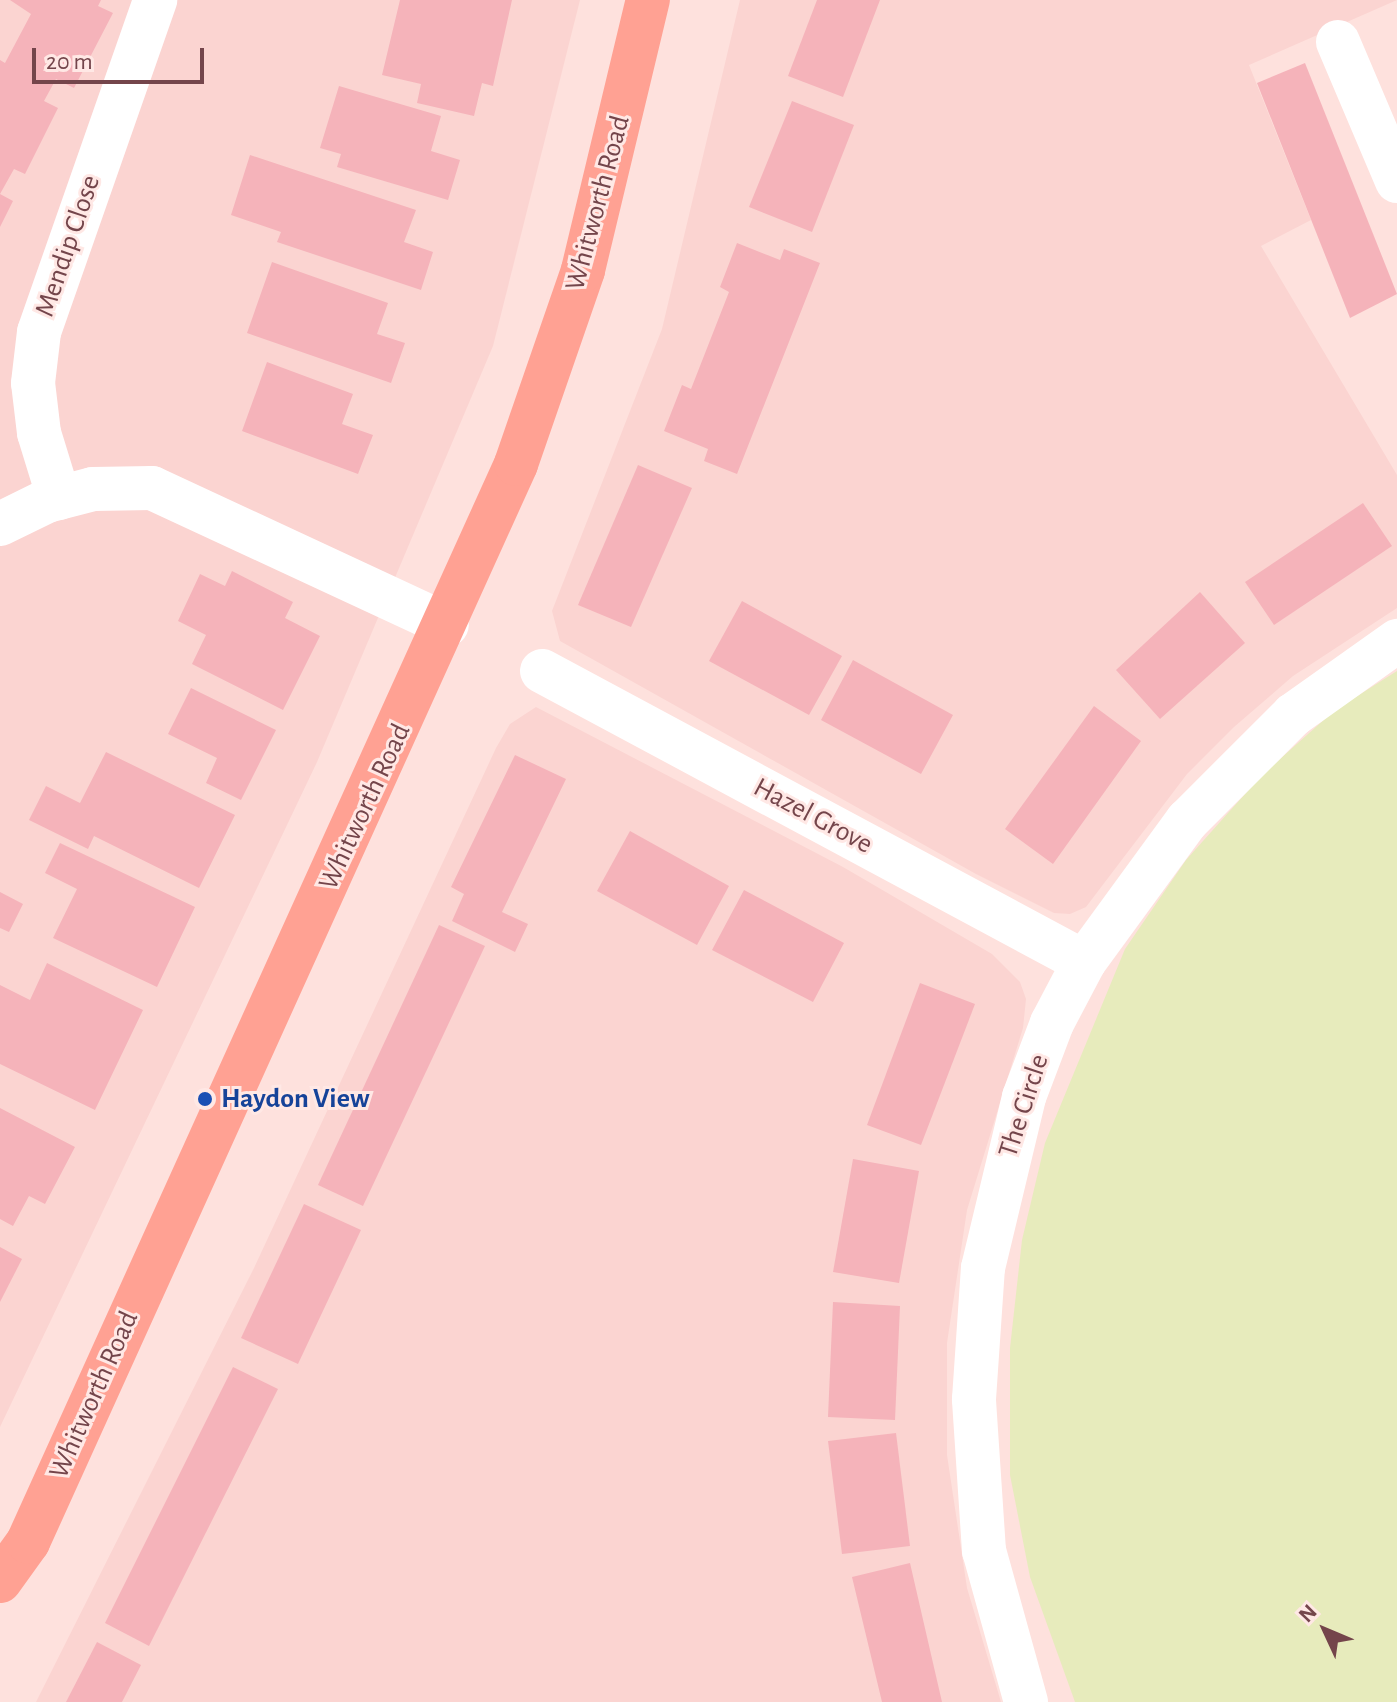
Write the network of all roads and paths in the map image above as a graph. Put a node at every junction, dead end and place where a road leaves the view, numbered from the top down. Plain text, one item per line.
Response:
1 (155, 0) edge
2 (648, 0) edge
3 (1338, 42) dead end
4 (1397, 181) edge
5 (59, 498) junction
6 (0, 524) edge
7 (447, 625) junction
8 (1397, 641) edge
9 (542, 671) dead end
10 (1084, 962) junction
11 (0, 1581) edge
12 (1026, 1702) edge

1 - 5 street, Mendip Close
2 - 7 main road, Whitworth Road
3 - 4 street
5 - 6 street
5 - 7 street
7 - 11 main road, Whitworth Road
8 - 10 street, The Circle
9 - 10 street, Hazel Grove
10 - 12 street, The Circle

